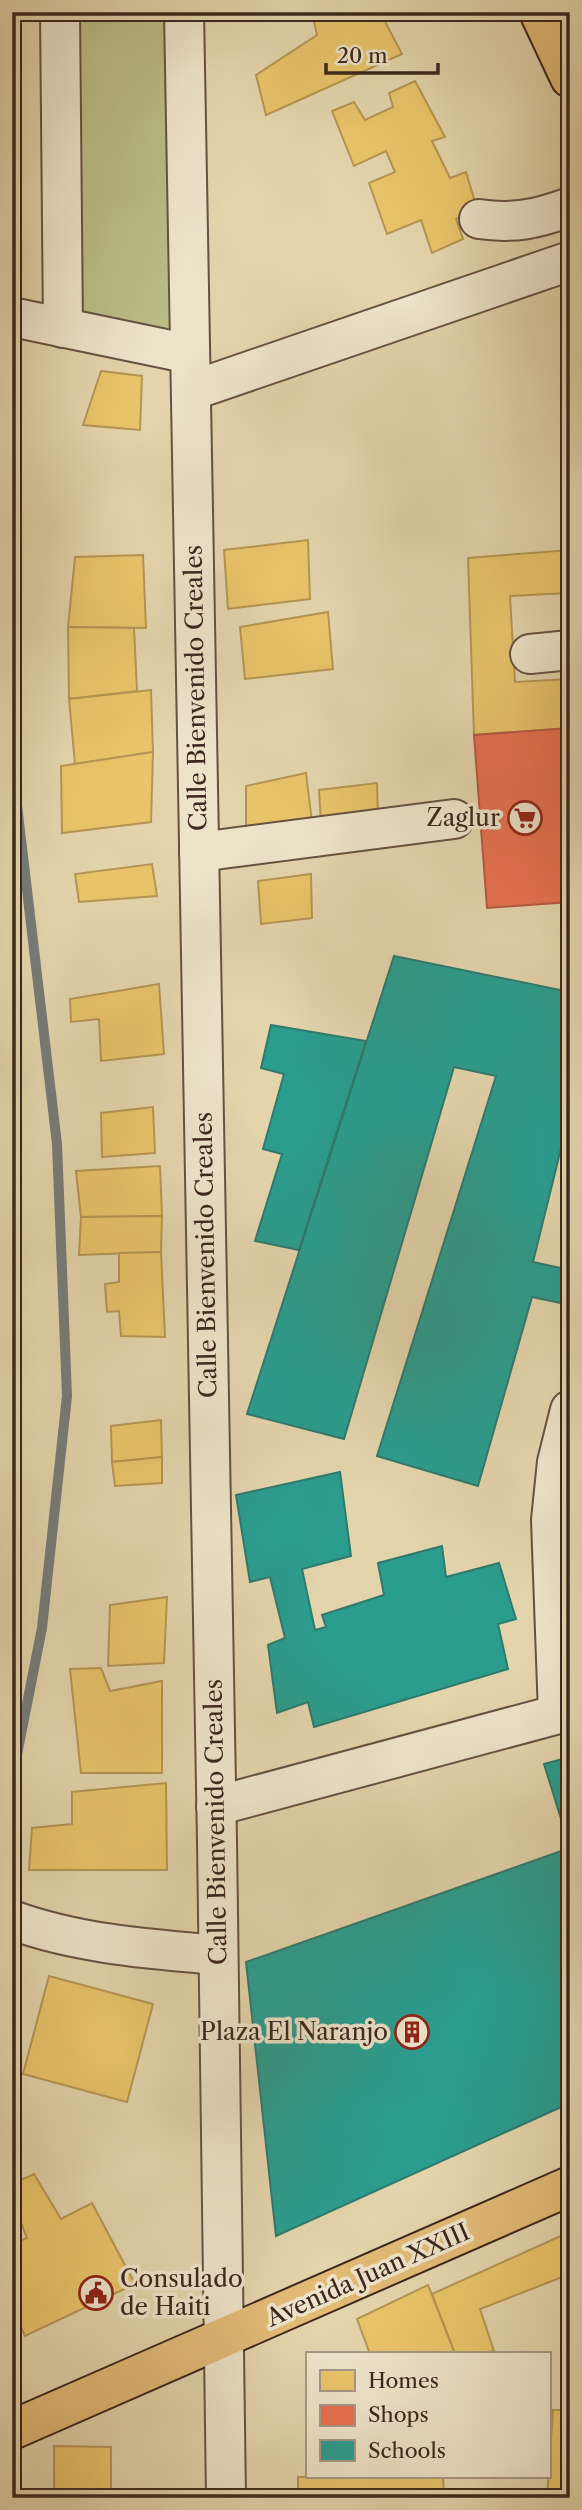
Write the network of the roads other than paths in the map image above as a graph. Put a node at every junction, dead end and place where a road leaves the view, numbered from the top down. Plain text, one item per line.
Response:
1 (60, 12) edge
2 (184, 12) edge
3 (540, 12) edge
4 (570, 78) edge
5 (570, 207) edge
6 (479, 219) dead end
7 (570, 261) edge
8 (12, 317) edge
9 (63, 328) junction
10 (191, 372) junction
11 (570, 650) edge
12 (530, 654) dead end
13 (454, 819) dead end
14 (199, 852) junction
15 (570, 1410) edge
16 (564, 1712) edge
17 (216, 1806) junction
18 (24, 1924) edge
19 (218, 1955) junction
20 (570, 2186) edge
21 (223, 2339) junction
22 (12, 2430) edge
23 (226, 2498) edge

1 - 9 street
2 - 10 street, Calle Bienvenido Creales
3 - 4 main road
5 - 6 street
7 - 10 street
8 - 9 street
9 - 10 street
10 - 14 street, Calle Bienvenido Creales
11 - 12 street
13 - 14 street
14 - 17 street, Calle Bienvenido Creales
15 - 16 street
16 - 17 street
17 - 19 street, Calle Bienvenido Creales
18 - 19 street
19 - 21 street, Calle Bienvenido Creales
20 - 21 main road, Avenida Juan XXIII
21 - 22 main road, Avenida Juan XXIII
21 - 23 street, Calle Bienvenido Creales

